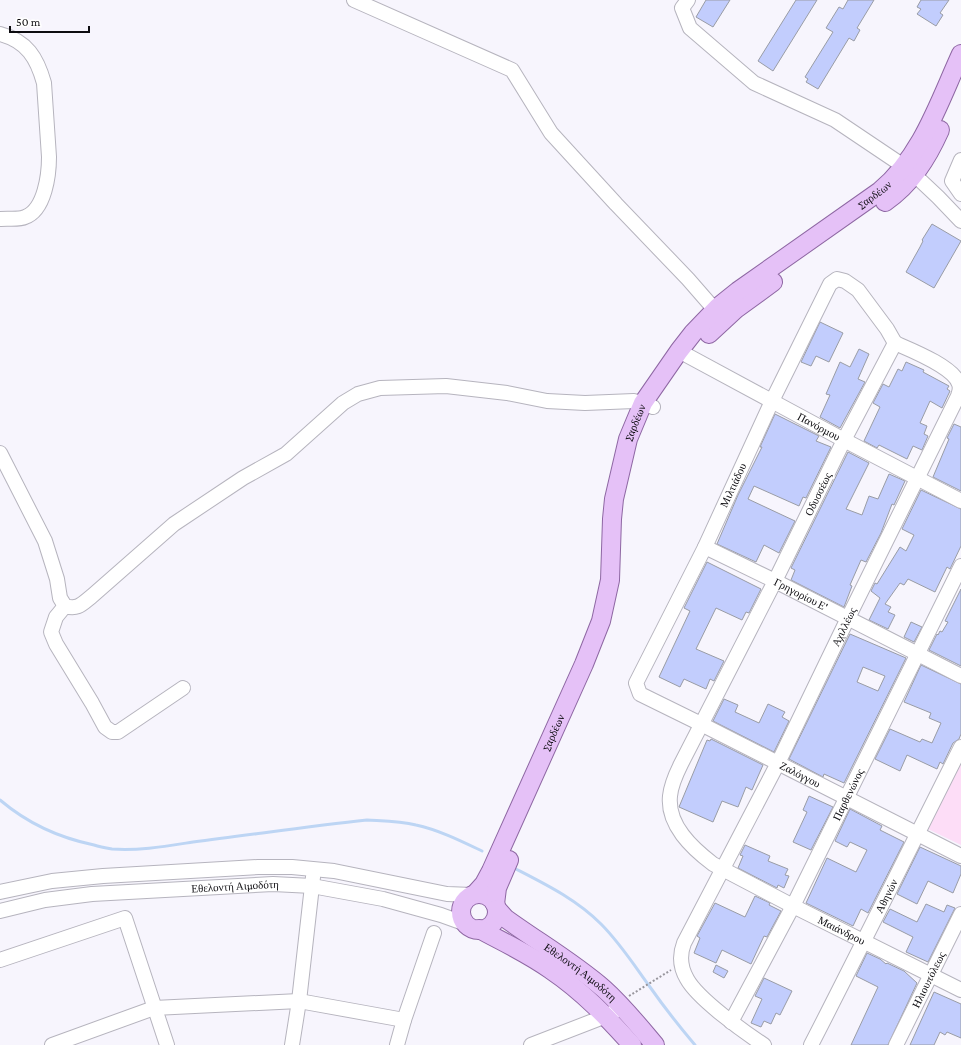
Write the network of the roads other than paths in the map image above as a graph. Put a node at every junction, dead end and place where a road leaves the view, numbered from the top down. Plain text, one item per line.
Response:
1 (354, 0) edge
2 (685, 4) edge
3 (0, 34) edge
4 (961, 54) edge
5 (961, 80) edge
6 (961, 160) edge
7 (896, 161) dead end
8 (921, 181) dead end
9 (961, 194) edge
10 (0, 219) edge
11 (961, 221) edge
12 (715, 310) junction
13 (895, 343) junction
14 (684, 353) junction
15 (772, 401) junction
16 (648, 405) junction
17 (844, 440) junction
18 (0, 453) edge
19 (918, 478) junction
20 (961, 501) edge
21 (705, 547) junction
22 (961, 566) edge
23 (775, 581) junction
24 (65, 606) junction
25 (848, 618) junction
26 (918, 654) junction
27 (961, 676) edge
28 (182, 688) dead end
29 (640, 694) joint
30 (701, 724) junction
31 (961, 747) edge
32 (778, 763) junction
33 (847, 798) junction
34 (917, 834) junction
35 (961, 856) edge
36 (314, 868) junction
37 (723, 869) junction
38 (312, 886) junction
39 (0, 892) edge
40 (474, 895) junction
41 (793, 906) junction
42 (496, 907) junction
43 (0, 911) edge
44 (961, 914) edge
45 (473, 927) junction
46 (434, 933) dead end
47 (865, 942) junction
48 (0, 960) edge
49 (930, 974) junction
50 (961, 990) edge
51 (299, 1001) junction
52 (620, 1005) junction
53 (154, 1008) junction
54 (606, 1016) junction
55 (404, 1020) junction
56 (731, 1022) junction
57 (52, 1045) edge
58 (167, 1045) edge
59 (292, 1045) edge
60 (397, 1045) edge
61 (531, 1045) edge
62 (632, 1045) edge
63 (655, 1045) edge
64 (764, 1045) edge
65 (811, 1045) edge
66 (896, 1045) edge

1 - 12 street
2 - 7 street
3 - 10 street
4 - 12 main road, Σαρδέων
5 - 14 main road, Σαρδέων
6 - 9 street
8 - 11 street
12 - 14 main road, Σαρδέων
13 - 15 street, Μιλτιάδου
13 - 17 street, Οδυσσέως
13 - 19 street, Αχιλλέως
14 - 15 street, Πανόρμου
14 - 16 main road, Σαρδέων
15 - 17 street, Πανόρμου
15 - 21 street, Μιλτιάδου
16 - 24 street
16 - 40 main road, Σαρδέων
16 - 42 main road, Σαρδέων
17 - 19 street, Πανόρμου
17 - 23 street, Οδυσσέως
18 - 24 street
19 - 20 street, Πανόρμου
19 - 25 street, Αχιλλέως
21 - 23 street, Γρηγορίου Ε'
21 - 29 street, Μιλτιάδου
22 - 26 street, Παρθενώνος
23 - 25 street, Γρηγορίου Ε'
23 - 30 street, Οδυσσέως
24 - 28 street
25 - 26 street, Γρηγορίου Ε'
25 - 32 street, Αχιλλέως
26 - 27 street, Γρηγορίου Ε'
26 - 33 street, Παρθενώνος
29 - 30 street, Ζαλόγγου
30 - 32 street, Ζαλόγγου
30 - 37 street, Οδυσσέως
31 - 34 street, Αθηνών
32 - 33 street, Ζαλόγγου
32 - 37 street, Αχιλλέως
33 - 34 street, Ζαλόγγου
33 - 41 street, Παρθενώνος
34 - 35 street, Ζαλόγγου
34 - 47 street, Αθηνών
36 - 38 street
36 - 39 street
36 - 40 street
37 - 41 street, Μαιάνδρου
37 - 56 street, Αχιλλέως
38 - 43 street, Εθελοντή Αιμοδότη
38 - 45 street, Εθελοντή Αιμοδότη
38 - 51 street
40 - 42 main road
40 - 45 main road
41 - 47 street, Μαιάνδρου
41 - 56 street, Παρθενώνος
42 - 45 main road
42 - 52 main road, Εθελοντή Αιμοδότη
44 - 49 street, Ηλιουπόλεως
45 - 54 main road, Εθελοντή Αιμοδότη
46 - 55 street
47 - 49 street, Μαιάνδρου
47 - 65 street, Αθηνών
48 - 53 street
49 - 50 street, Μαιάνδρου
49 - 66 street, Ηλιουπόλεως
51 - 53 street
51 - 55 street
51 - 59 street
52 - 54 street
52 - 63 main road, Εθελοντή Αιμοδότη
53 - 57 street
53 - 58 street
54 - 61 street
54 - 62 main road, Εθελοντή Αιμοδότη
55 - 60 street
56 - 64 street

